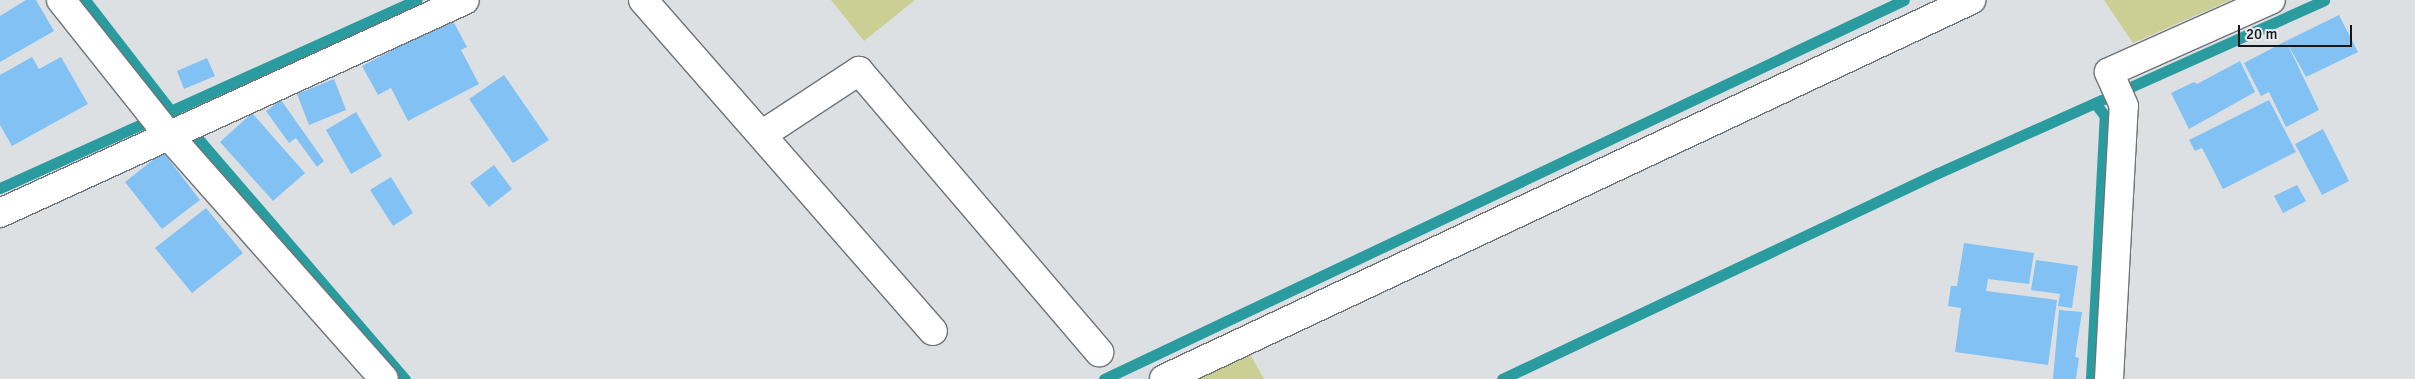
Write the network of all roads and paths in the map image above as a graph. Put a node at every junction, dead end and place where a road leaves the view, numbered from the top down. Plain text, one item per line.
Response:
1 (61, 0) edge
2 (465, 0) edge
3 (643, 0) edge
4 (1971, 0) edge
5 (2272, 0) edge
6 (177, 130) junction
7 (762, 134) junction
8 (0, 213) edge
9 (933, 331) dead end
10 (1099, 352) dead end
11 (384, 379) edge
12 (1164, 379) edge
13 (2109, 379) edge

1 - 6 street
2 - 6 street
3 - 7 street
4 - 12 street
5 - 13 street
6 - 8 street
6 - 11 street
7 - 9 street
7 - 10 street

